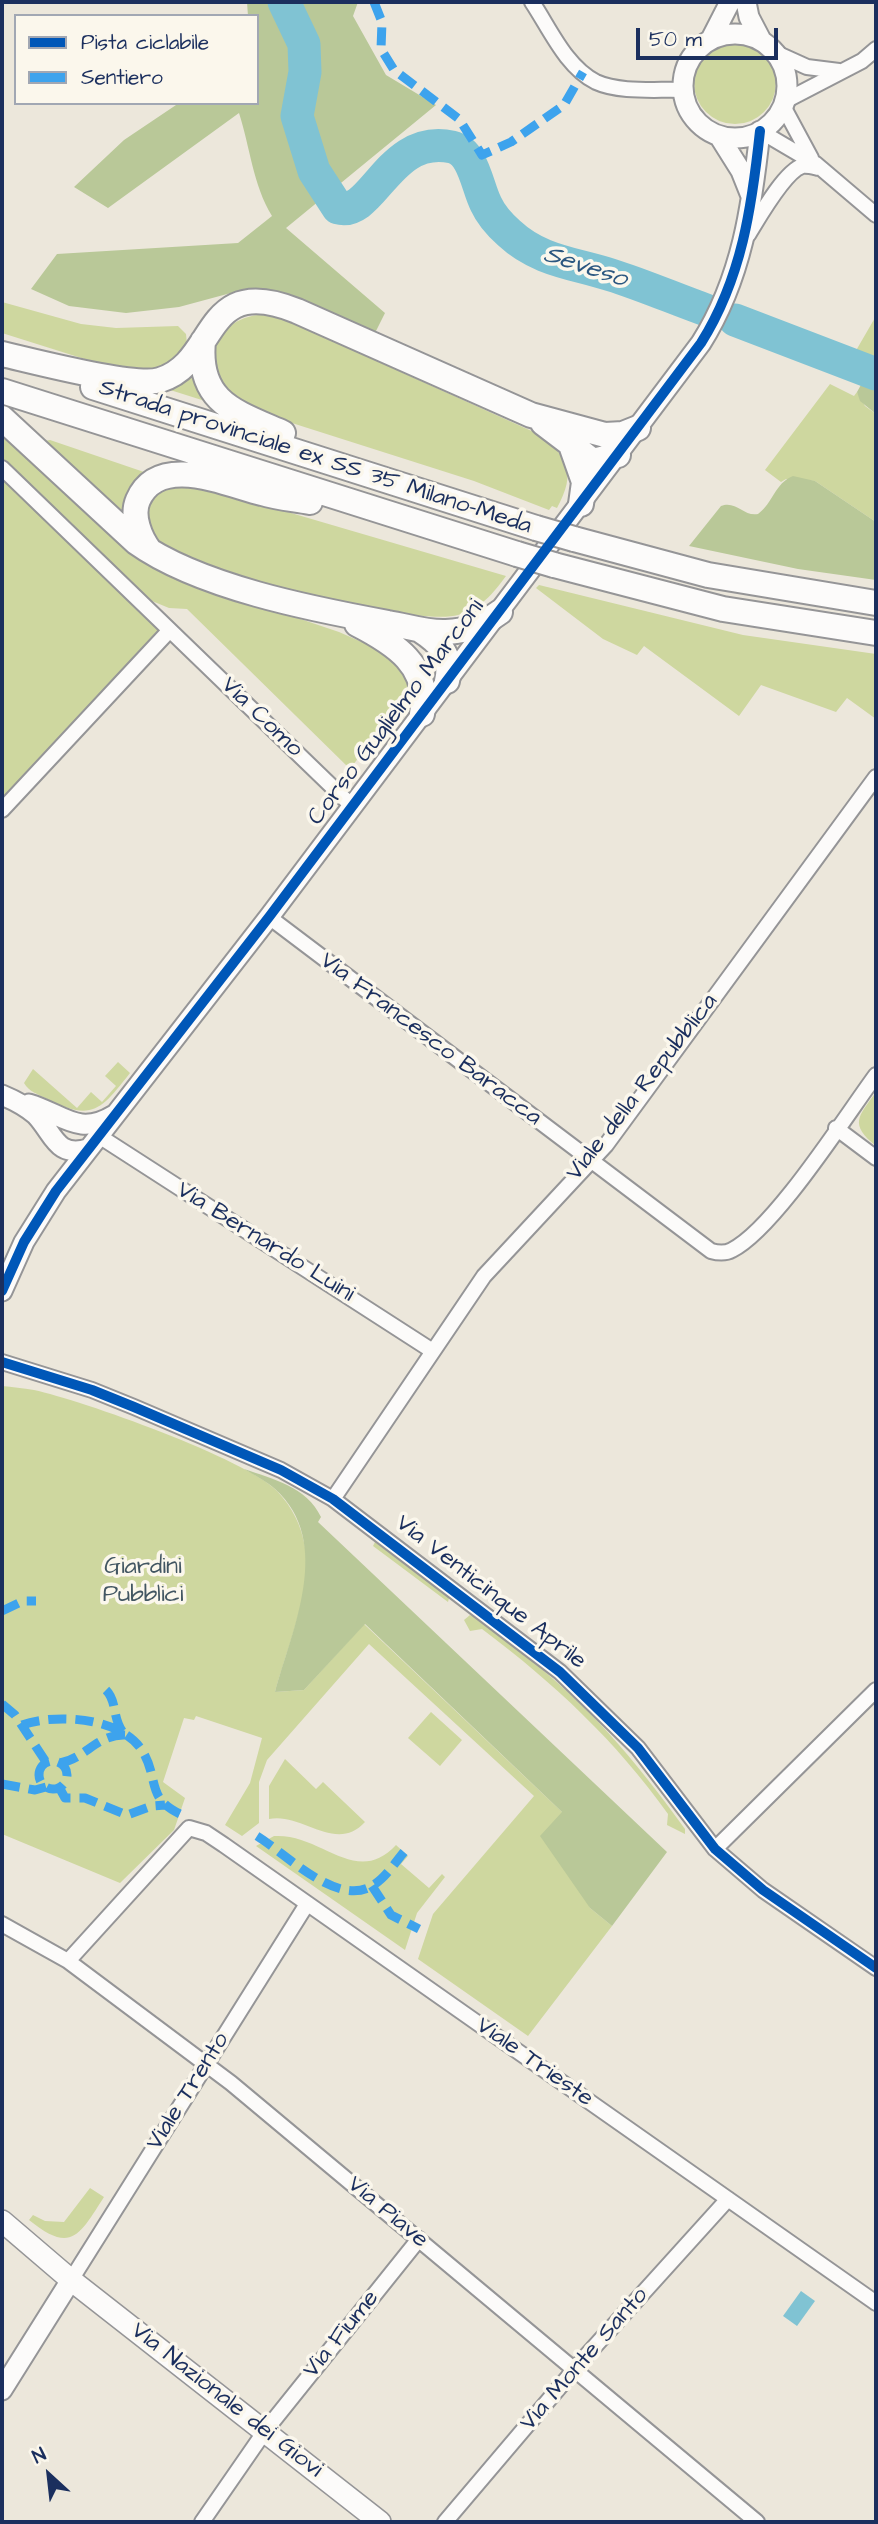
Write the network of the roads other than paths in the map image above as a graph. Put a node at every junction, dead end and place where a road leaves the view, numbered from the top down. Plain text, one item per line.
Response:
1 (532, 2) edge
2 (730, 2) edge
3 (746, 2) edge
4 (711, 39) junction
5 (761, 40) junction
6 (876, 49) edge
7 (776, 53) junction
8 (839, 71) junction
9 (682, 90) junction
10 (784, 104) junction
11 (760, 131) junction
12 (719, 136) junction
13 (818, 166) junction
14 (752, 200) junction
15 (876, 215) edge
16 (745, 239) junction
17 (202, 341) junction
18 (2, 356) edge
19 (2, 391) edge
20 (2, 418) edge
21 (638, 428) junction
22 (580, 439) junction
23 (609, 463) junction
24 (2, 468) edge
25 (382, 478) junction
26 (581, 504) junction
27 (372, 508) junction
28 (155, 556) junction
29 (876, 603) edge
30 (500, 612) junction
31 (341, 616) junction
32 (419, 630) junction
33 (169, 631) junction
34 (876, 633) edge
35 (415, 667) junction
36 (452, 673) junction
37 (422, 714) junction
38 (876, 776) edge
39 (352, 806) junction
40 (2, 810) edge
41 (269, 917) junction
42 (876, 1075) edge
43 (10, 1098) edge
44 (116, 1114) junction
45 (65, 1120) junction
46 (836, 1128) junction
47 (50, 1134) junction
48 (88, 1148) junction
49 (876, 1158) edge
50 (590, 1162) junction
51 (56, 1191) junction
52 (2, 1291) edge
53 (431, 1350) junction
54 (2, 1362) edge
55 (333, 1499) junction
56 (876, 1690) edge
57 (715, 1849) junction
58 (307, 1904) junction
59 (2, 1924) edge
60 (68, 1961) junction
61 (876, 1968) edge
62 (207, 2064) junction
63 (728, 2199) junction
64 (2, 2221) edge
65 (419, 2239) junction
66 (71, 2280) junction
67 (876, 2303) edge
68 (574, 2370) junction
69 (2, 2390) edge
70 (265, 2431) junction
71 (202, 2522) edge
72 (380, 2522) edge
73 (445, 2522) edge
74 (757, 2522) edge

1 - 9 street
2 - 4 street
3 - 5 street
4 - 5 street
4 - 9 street
5 - 7 street
6 - 8 street
7 - 8 street
7 - 10 street
8 - 10 street
9 - 12 street
10 - 11 street
10 - 13 street
11 - 12 street
11 - 13 street
11 - 14 street, Corso Guglielmo Marconi
12 - 14 street
13 - 15 street
13 - 16 street
14 - 16 street, Corso Guglielmo Marconi
16 - 21 street, Corso Guglielmo Marconi
17 - 18 highway
17 - 22 highway
17 - 25 highway
18 - 25 highway, Strada provinciale ex SS 35 Milano-Meda
19 - 27 highway, Strada provinciale ex SS 35 Milano-Meda
20 - 28 highway
21 - 22 highway
21 - 23 street, Corso Guglielmo Marconi
22 - 23 highway
22 - 26 highway
23 - 26 street, Corso Guglielmo Marconi
24 - 33 street, Via Como
25 - 29 highway, Strada provinciale ex SS 35 Milano-Meda, bridge
26 - 30 street, Corso Guglielmo Marconi
27 - 28 highway
27 - 34 highway, Strada provinciale ex SS 35 Milano-Meda, bridge
28 - 31 highway
30 - 32 highway
30 - 36 street, Corso Guglielmo Marconi
31 - 32 highway
31 - 35 highway
32 - 36 highway
33 - 39 street, Via Como
33 - 40 street
35 - 36 highway
35 - 37 highway
36 - 37 street, Corso Guglielmo Marconi
37 - 39 street, Corso Guglielmo Marconi
38 - 50 street, Viale della Repubblica
39 - 41 street, Corso Guglielmo Marconi
41 - 44 street, Corso Guglielmo Marconi
41 - 50 street, Via Francesco Baracca
42 - 46 street
43 - 45 street
43 - 47 street
44 - 45 street
44 - 48 street, Corso Guglielmo Marconi
45 - 48 street
46 - 49 street
46 - 50 street, Via Francesco Baracca
47 - 48 street
47 - 51 street
48 - 51 street, Corso Guglielmo Marconi
48 - 53 street, Via Bernardo Luini
50 - 53 street, Viale della Repubblica
51 - 52 street, Corso Guglielmo Marconi
53 - 55 street, Viale della Repubblica
54 - 55 street, Via Venticinque Aprile
55 - 57 street, Via Venticinque Aprile
56 - 57 street
57 - 61 street, Via Venticinque Aprile
58 - 60 street, Viale Trieste
58 - 62 street, Viale Trento
58 - 63 street, Viale Trieste
59 - 60 street, Via Piave
60 - 62 street, Via Piave
62 - 65 street, Via Piave
62 - 66 street, Viale Trento
63 - 67 street, Viale Trieste
63 - 68 street, Via Monte Santo
64 - 66 main road, Via Nazionale dei Giovi
65 - 68 street, Via Piave
65 - 70 street, Via Fiume
66 - 69 street
66 - 70 main road, Via Nazionale dei Giovi
68 - 73 street, Via Monte Santo
68 - 74 street, Via Piave
70 - 71 street, Via Fiume
70 - 72 main road, Via Nazionale dei Giovi

